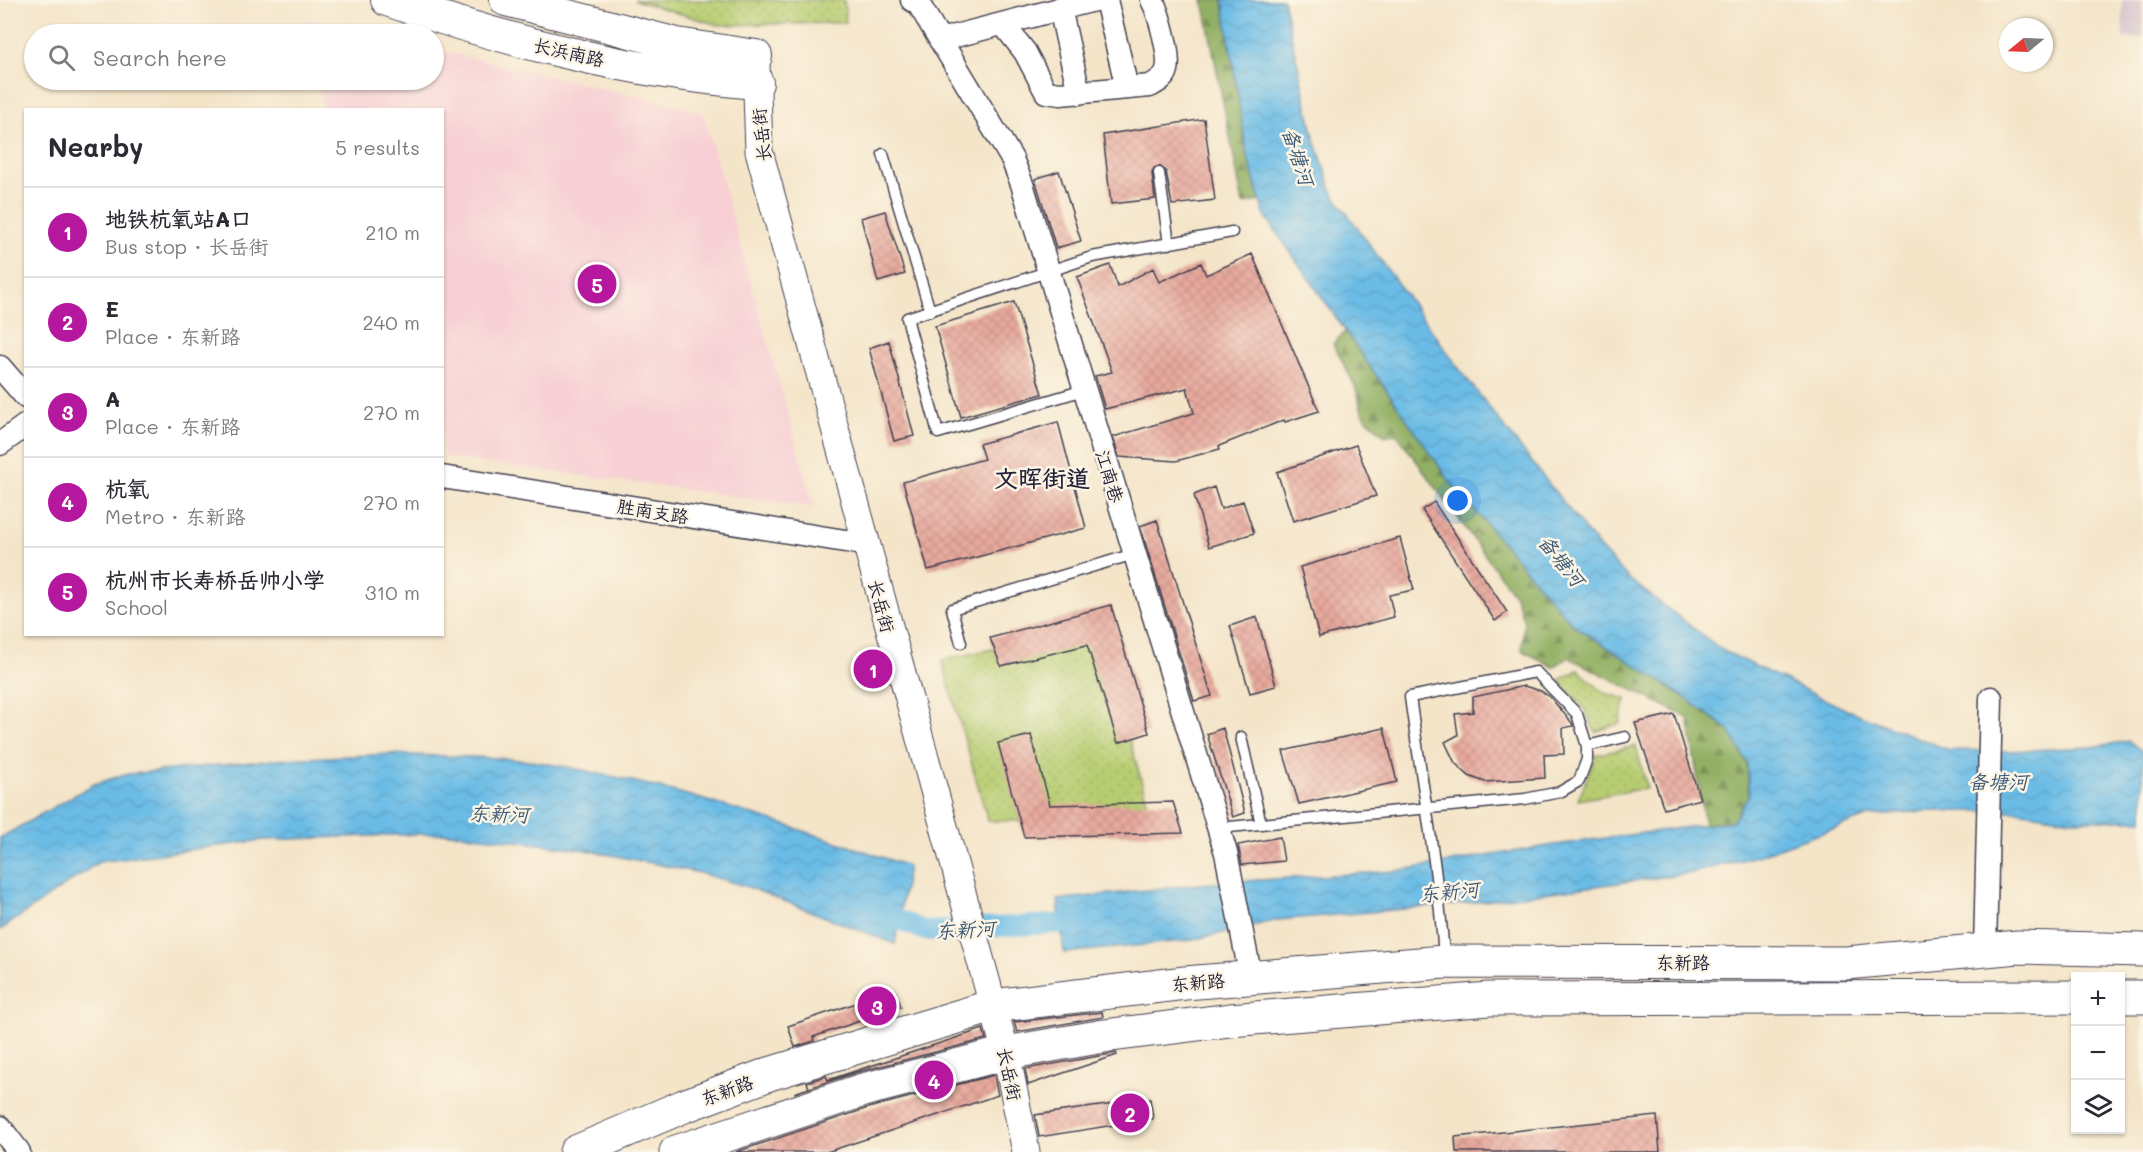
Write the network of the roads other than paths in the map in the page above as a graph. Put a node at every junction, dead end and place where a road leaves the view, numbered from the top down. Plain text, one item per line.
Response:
1 (387, 0) edge
2 (506, 0) edge
3 (912, 0) edge
4 (1094, 0) edge
5 (1106, 0) edge
6 (1152, 0) edge
7 (1060, 8) junction
8 (1004, 24) junction
9 (940, 40) junction
10 (756, 70) junction
11 (1127, 88) junction
12 (1079, 93) junction
13 (883, 154) dead end
14 (1159, 173) dead end
15 (1232, 232) dead end
16 (1168, 244) junction
17 (1048, 271) junction
18 (930, 311) junction
19 (0, 367) edge
20 (1083, 390) junction
21 (24, 395) edge
22 (24, 426) edge
23 (0, 444) edge
24 (444, 477) edge
25 (864, 544) junction
26 (1134, 554) junction
27 (961, 643) dead end
28 (1990, 698) dead end
29 (1241, 737) dead end
30 (1625, 737) dead end
31 (1587, 746) junction
32 (1426, 809) junction
33 (1261, 824) junction
34 (1219, 828) junction
35 (1985, 950) junction
36 (1444, 962) junction
37 (1846, 963) junction
38 (1251, 978) junction
39 (2133, 989) edge
40 (2071, 997) edge
41 (1844, 999) junction
42 (993, 1006) junction
43 (2071, 1019) edge
44 (1006, 1053) junction
45 (0, 1127) edge
46 (19, 1152) edge
47 (576, 1152) edge
48 (676, 1152) edge
49 (1026, 1152) edge

1 - 10 main road, 长浜南路
2 - 10 main road, 长浜南路
3 - 9 street, 江南巷
4 - 7 street
5 - 11 street
6 - 11 street
7 - 8 street
7 - 12 street
8 - 9 street
8 - 12 street
9 - 17 street, 江南巷
10 - 25 street, 长岳街
11 - 12 street
13 - 18 lane
14 - 16 lane
15 - 16 lane
16 - 17 lane
17 - 18 lane
17 - 20 street, 江南巷
18 - 20 lane
19 - 21 street
20 - 26 street, 江南巷
22 - 23 street
24 - 25 street, 胜南支路
25 - 42 street, 长岳街
26 - 27 lane
26 - 34 street, 江南巷
28 - 35 street
29 - 33 lane
30 - 31 lane
31 - 32 lane
31 - 32 lane
32 - 33 lane
32 - 36 lane
33 - 34 lane
34 - 38 street, 江南巷
35 - 37 main road, 东新路
35 - 39 main road, 东新路
36 - 37 main road, 东新路
36 - 38 main road, 东新路
37 - 39 main road, 东新路
38 - 42 main road, 东新路
40 - 41 main road, 东新路
41 - 43 main road, 东新路
41 - 44 main road, 东新路
42 - 44 street, 长岳街
42 - 47 main road, 东新路
44 - 48 main road, 东新路
44 - 49 street, 长岳街
45 - 46 street

